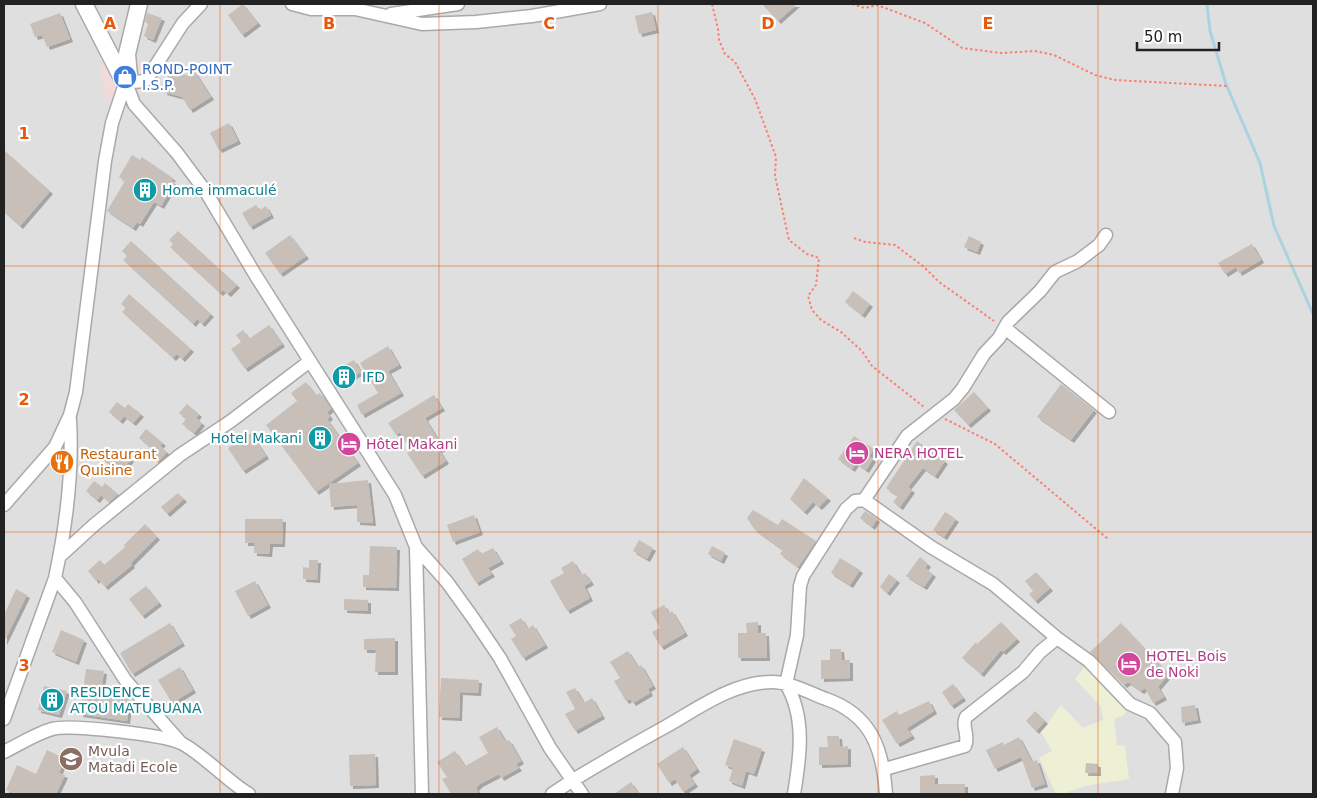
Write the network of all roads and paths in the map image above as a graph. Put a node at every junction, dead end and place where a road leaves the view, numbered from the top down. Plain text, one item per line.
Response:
1 (84, 4) edge
2 (139, 4) edge
3 (201, 4) edge
4 (292, 4) edge
5 (458, 4) edge
6 (600, 4) edge
7 (712, 4) edge
8 (852, 4) edge
9 (386, 15) junction
10 (127, 82) junction
11 (1227, 86) dead end
12 (1106, 235) dead end
13 (854, 238) dead end
14 (1005, 328) junction
15 (310, 360) junction
16 (1110, 412) dead end
17 (934, 415) junction
18 (70, 416) junction
19 (864, 500) junction
20 (4, 505) edge
21 (1108, 539) dead end
22 (416, 547) junction
23 (59, 557) junction
24 (55, 578) junction
25 (1045, 628) junction
26 (1056, 638) junction
27 (1040, 652) junction
28 (786, 684) junction
29 (4, 719) edge
30 (181, 743) junction
31 (4, 752) edge
32 (885, 769) junction
33 (573, 780) junction
34 (249, 794) edge
35 (422, 794) edge
36 (552, 794) edge
37 (582, 794) edge
38 (794, 794) edge
39 (886, 794) edge
40 (1172, 794) edge

1 - 10 street
2 - 10 street
3 - 10 street
4 - 9 street
5 - 9 street
6 - 9 street
7 - 17 path
8 - 11 path
10 - 15 street
10 - 18 street
12 - 14 street
13 - 14 path
14 - 16 street
14 - 17 street
15 - 22 street
15 - 23 street
17 - 19 street
17 - 21 path
18 - 20 street
18 - 23 street
19 - 25 street
19 - 28 street
22 - 33 street
22 - 35 street
23 - 24 street
24 - 29 street
24 - 30 street
25 - 26 street
25 - 27 street
26 - 27 street
26 - 40 street
27 - 32 street
28 - 32 street
28 - 33 street
28 - 38 street
30 - 31 street
30 - 34 street
32 - 39 street
33 - 36 street
33 - 37 street

